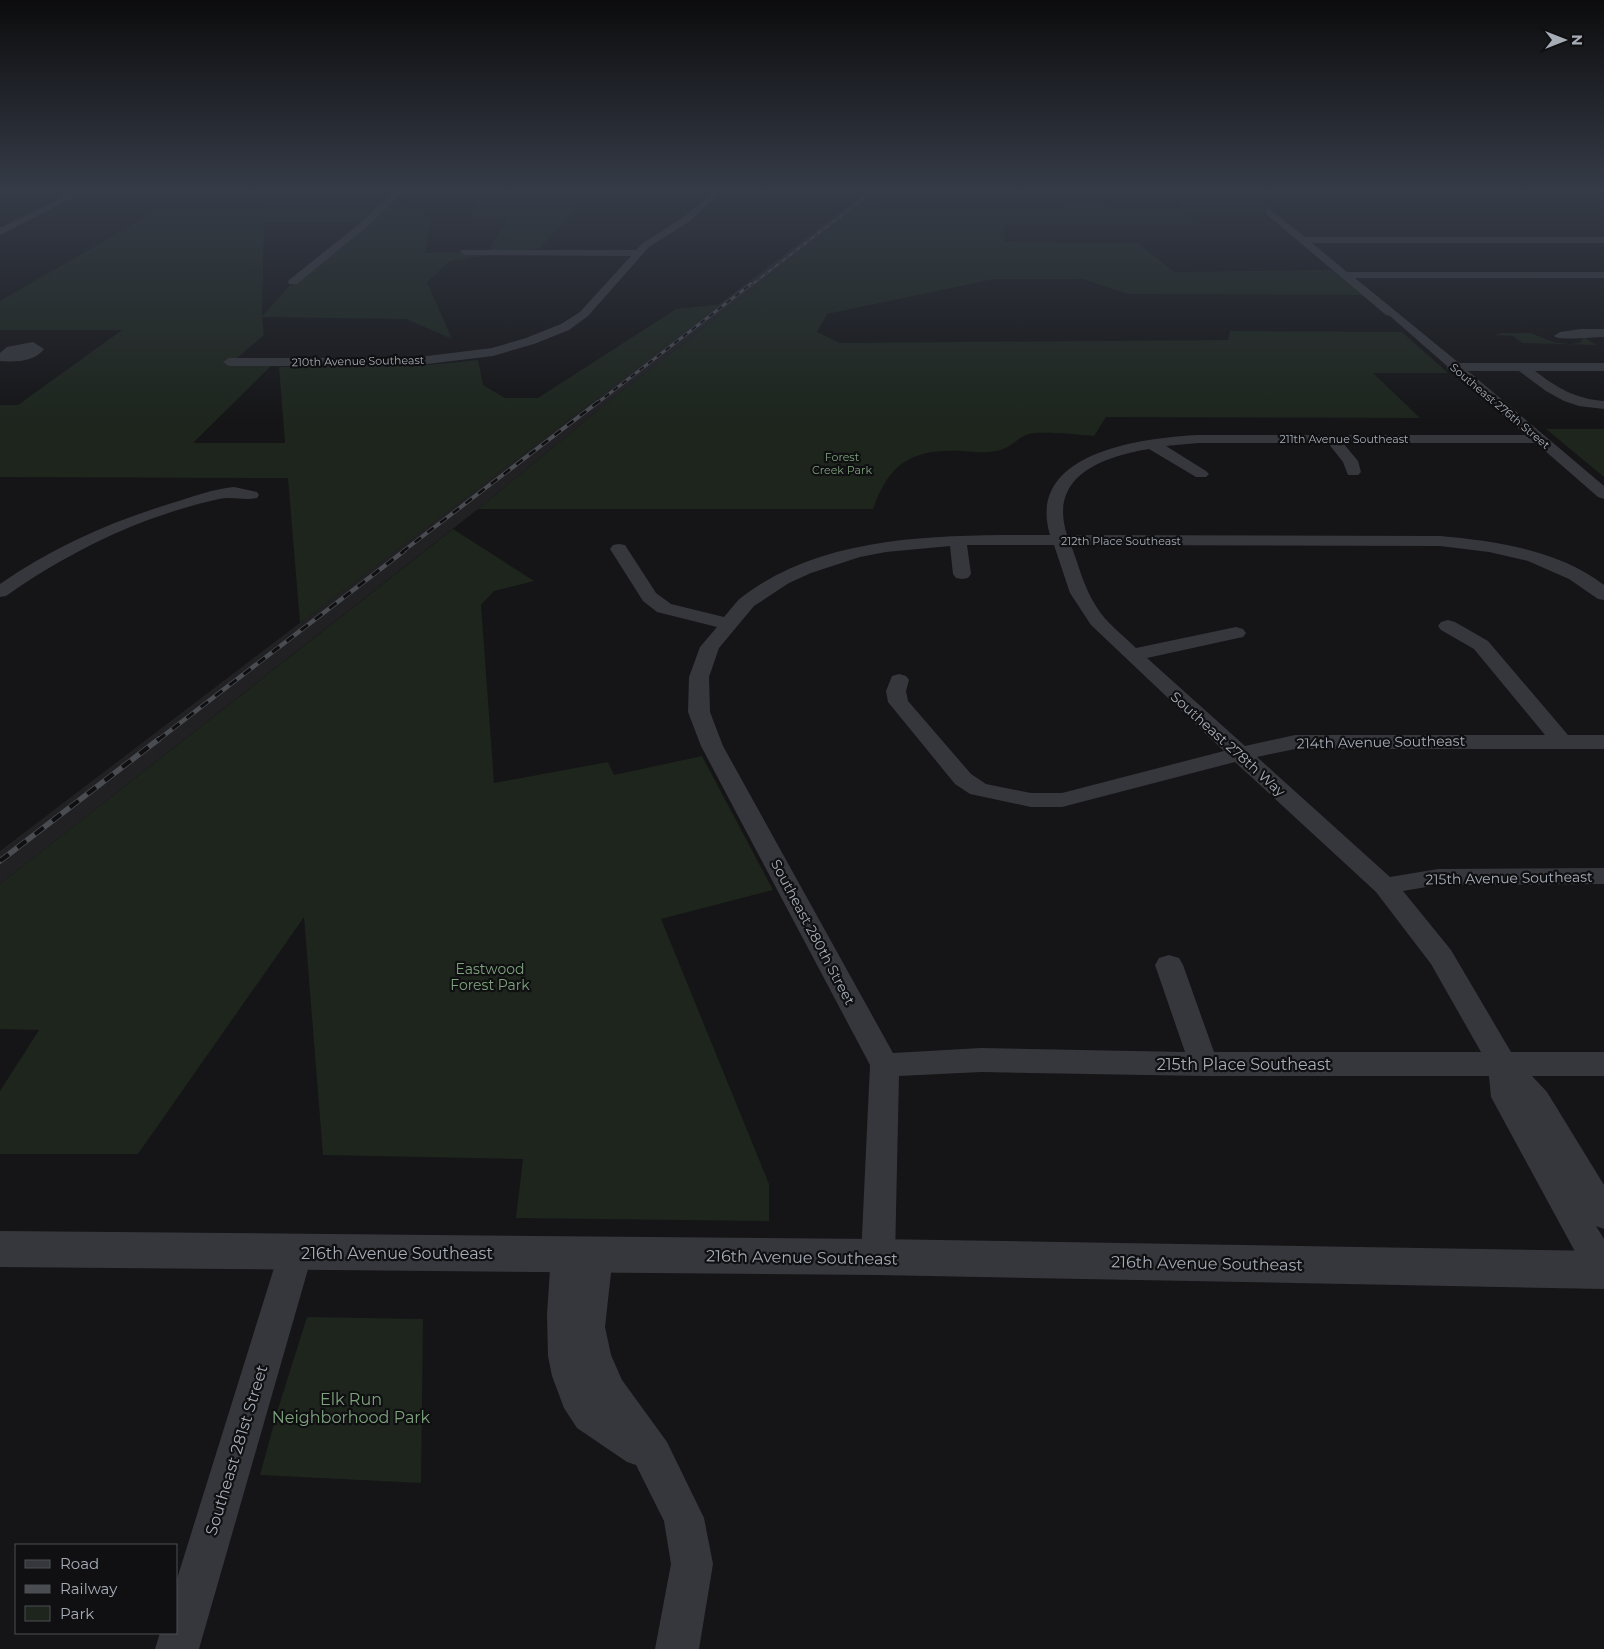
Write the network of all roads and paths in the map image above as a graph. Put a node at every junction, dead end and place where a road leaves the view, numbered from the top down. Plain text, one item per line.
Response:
1 (310, 268) edge
2 (625, 268) edge
3 (1336, 268) edge
4 (1344, 275) junction
5 (1604, 275) edge
6 (293, 282) dead end
7 (1604, 333) edge
8 (1560, 336) dead end
9 (228, 362) dead end
10 (1453, 367) junction
11 (1522, 367) junction
12 (1604, 367) edge
13 (1604, 405) edge
14 (1332, 439) junction
15 (1539, 439) junction
16 (1150, 443) junction
17 (1352, 472) dead end
18 (1201, 474) dead end
19 (1604, 494) edge
20 (251, 496) dead end
21 (958, 540) junction
22 (1061, 541) junction
23 (619, 549) dead end
24 (962, 574) dead end
25 (0, 592) edge
26 (1604, 595) edge
27 (728, 624) junction
28 (1448, 626) dead end
29 (1236, 633) dead end
30 (1132, 655) junction
31 (898, 680) dead end
32 (1561, 741) junction
33 (1604, 742) edge
34 (1239, 754) junction
35 (1604, 876) edge
36 (1386, 886) junction
37 (1169, 965) dead end
38 (1204, 1064) junction
39 (1503, 1064) junction
40 (1604, 1064) edge
41 (885, 1065) junction
42 (1604, 1214) edge
43 (0, 1249) edge
44 (296, 1252) junction
45 (582, 1254) junction
46 (878, 1257) junction
47 (1603, 1270) edge
48 (177, 1649) edge
49 (677, 1649) edge

1 - 6 street
2 - 9 street, 210th Avenue Southeast
3 - 4 street, Southeast 276th Street
4 - 5 street
4 - 10 street, Southeast 276th Street
7 - 8 street
10 - 11 street
10 - 15 street, Southeast 276th Street
11 - 12 street
11 - 13 street
14 - 15 street, 211th Avenue Southeast
14 - 16 street, 211th Avenue Southeast
14 - 17 street
15 - 19 street, Southeast 276th Street
16 - 18 street
16 - 22 street, Southeast 278th Way
20 - 25 street
21 - 22 street, 212th Place Southeast
21 - 24 street
21 - 27 street, 212th Place Southeast
22 - 26 street, 212th Place Southeast
22 - 30 street, Southeast 278th Way
23 - 27 street
27 - 41 street, Southeast 280th Street
28 - 32 street
29 - 30 street
30 - 34 street, Southeast 278th Way
31 - 34 street, 214th Avenue Southeast
32 - 33 street, 214th Avenue Southeast
32 - 34 street, 214th Avenue Southeast
34 - 36 street, Southeast 278th Way
35 - 36 street, 215th Avenue Southeast
36 - 39 street, Southeast 278th Way
37 - 38 street
38 - 39 street, 215th Place Southeast
38 - 41 street, 215th Place Southeast
39 - 40 street, 215th Place Southeast
39 - 42 street, Southeast 278th Way
39 - 47 street, Southeast 278th Way
41 - 46 street
43 - 44 street, 216th Avenue Southeast
44 - 45 street, 216th Avenue Southeast
44 - 48 street, Southeast 281st Street
45 - 46 street, 216th Avenue Southeast
45 - 49 street
46 - 47 street, 216th Avenue Southeast

